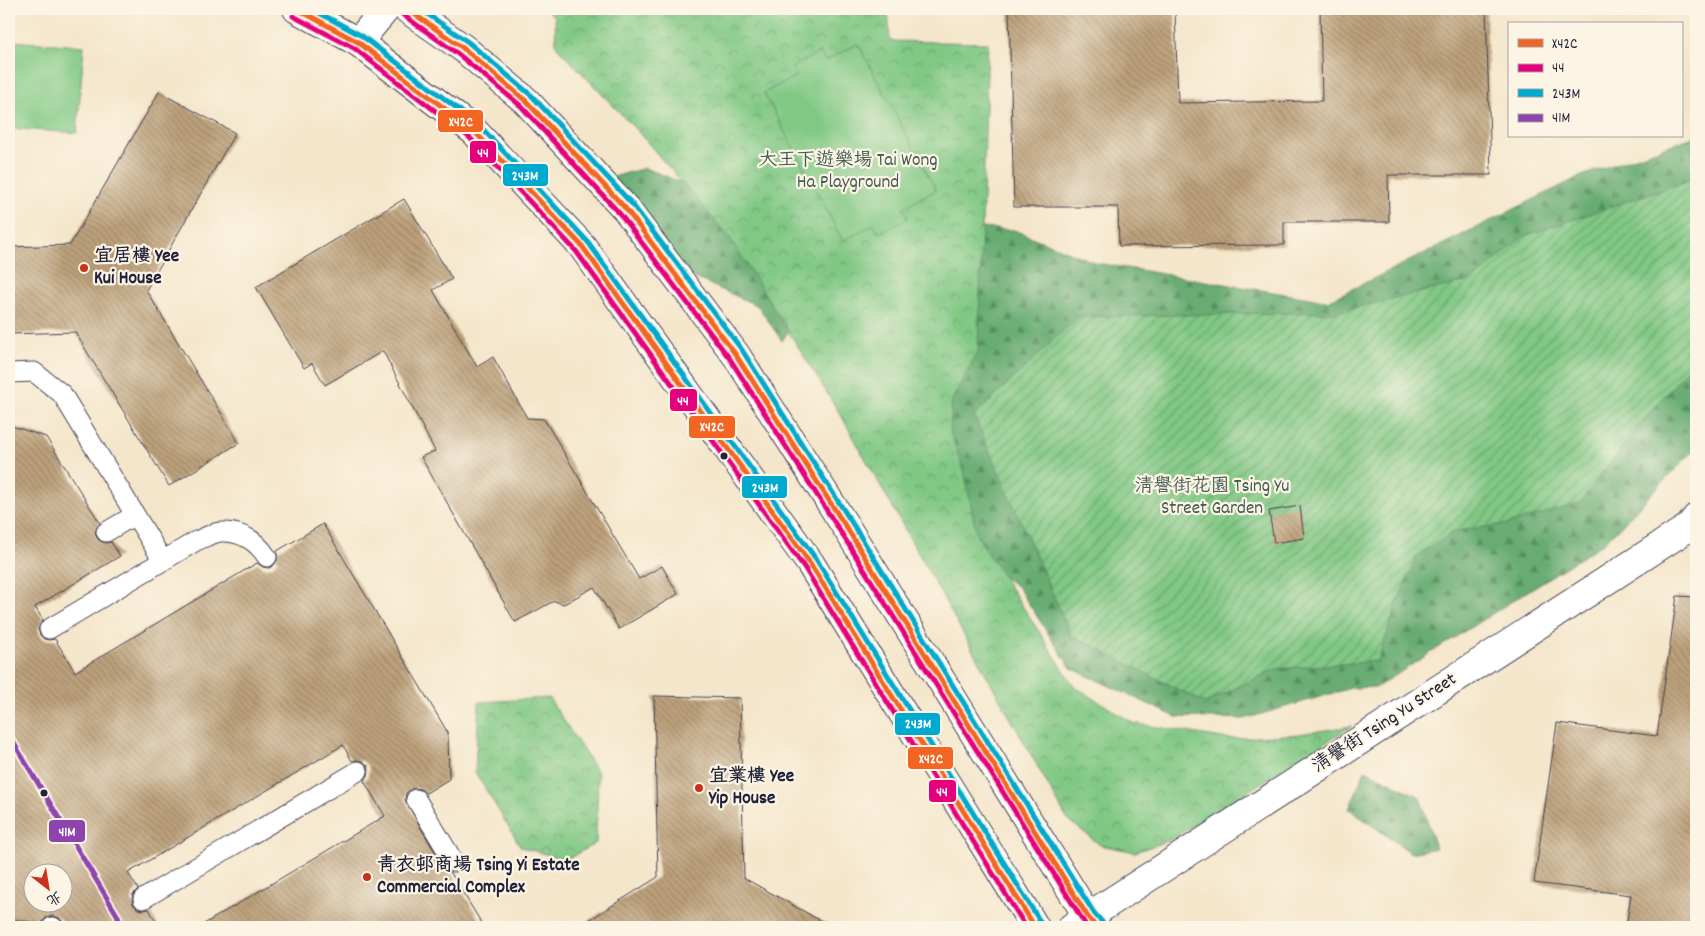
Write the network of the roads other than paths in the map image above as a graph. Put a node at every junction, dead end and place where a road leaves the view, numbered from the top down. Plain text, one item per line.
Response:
1 (297, 9) edge
2 (386, 9) edge
3 (407, 9) edge
4 (358, 42) junction
5 (9, 373) edge
6 (135, 515) junction
7 (1696, 518) edge
8 (106, 532) dead end
9 (267, 557) dead end
10 (163, 561) junction
11 (49, 629) dead end
12 (358, 771) dead end
13 (416, 799) dead end
14 (454, 862) dead end
15 (143, 899) dead end
16 (1085, 924) edge
17 (1035, 927) edge

1 - 4 main road
2 - 4 main road
3 - 16 main road
4 - 17 main road
5 - 6 lane
6 - 8 lane
6 - 10 lane
7 - 16 main road, 清譽街 Tsing Yu Street
9 - 10 lane
10 - 11 lane
12 - 15 lane
13 - 14 lane

